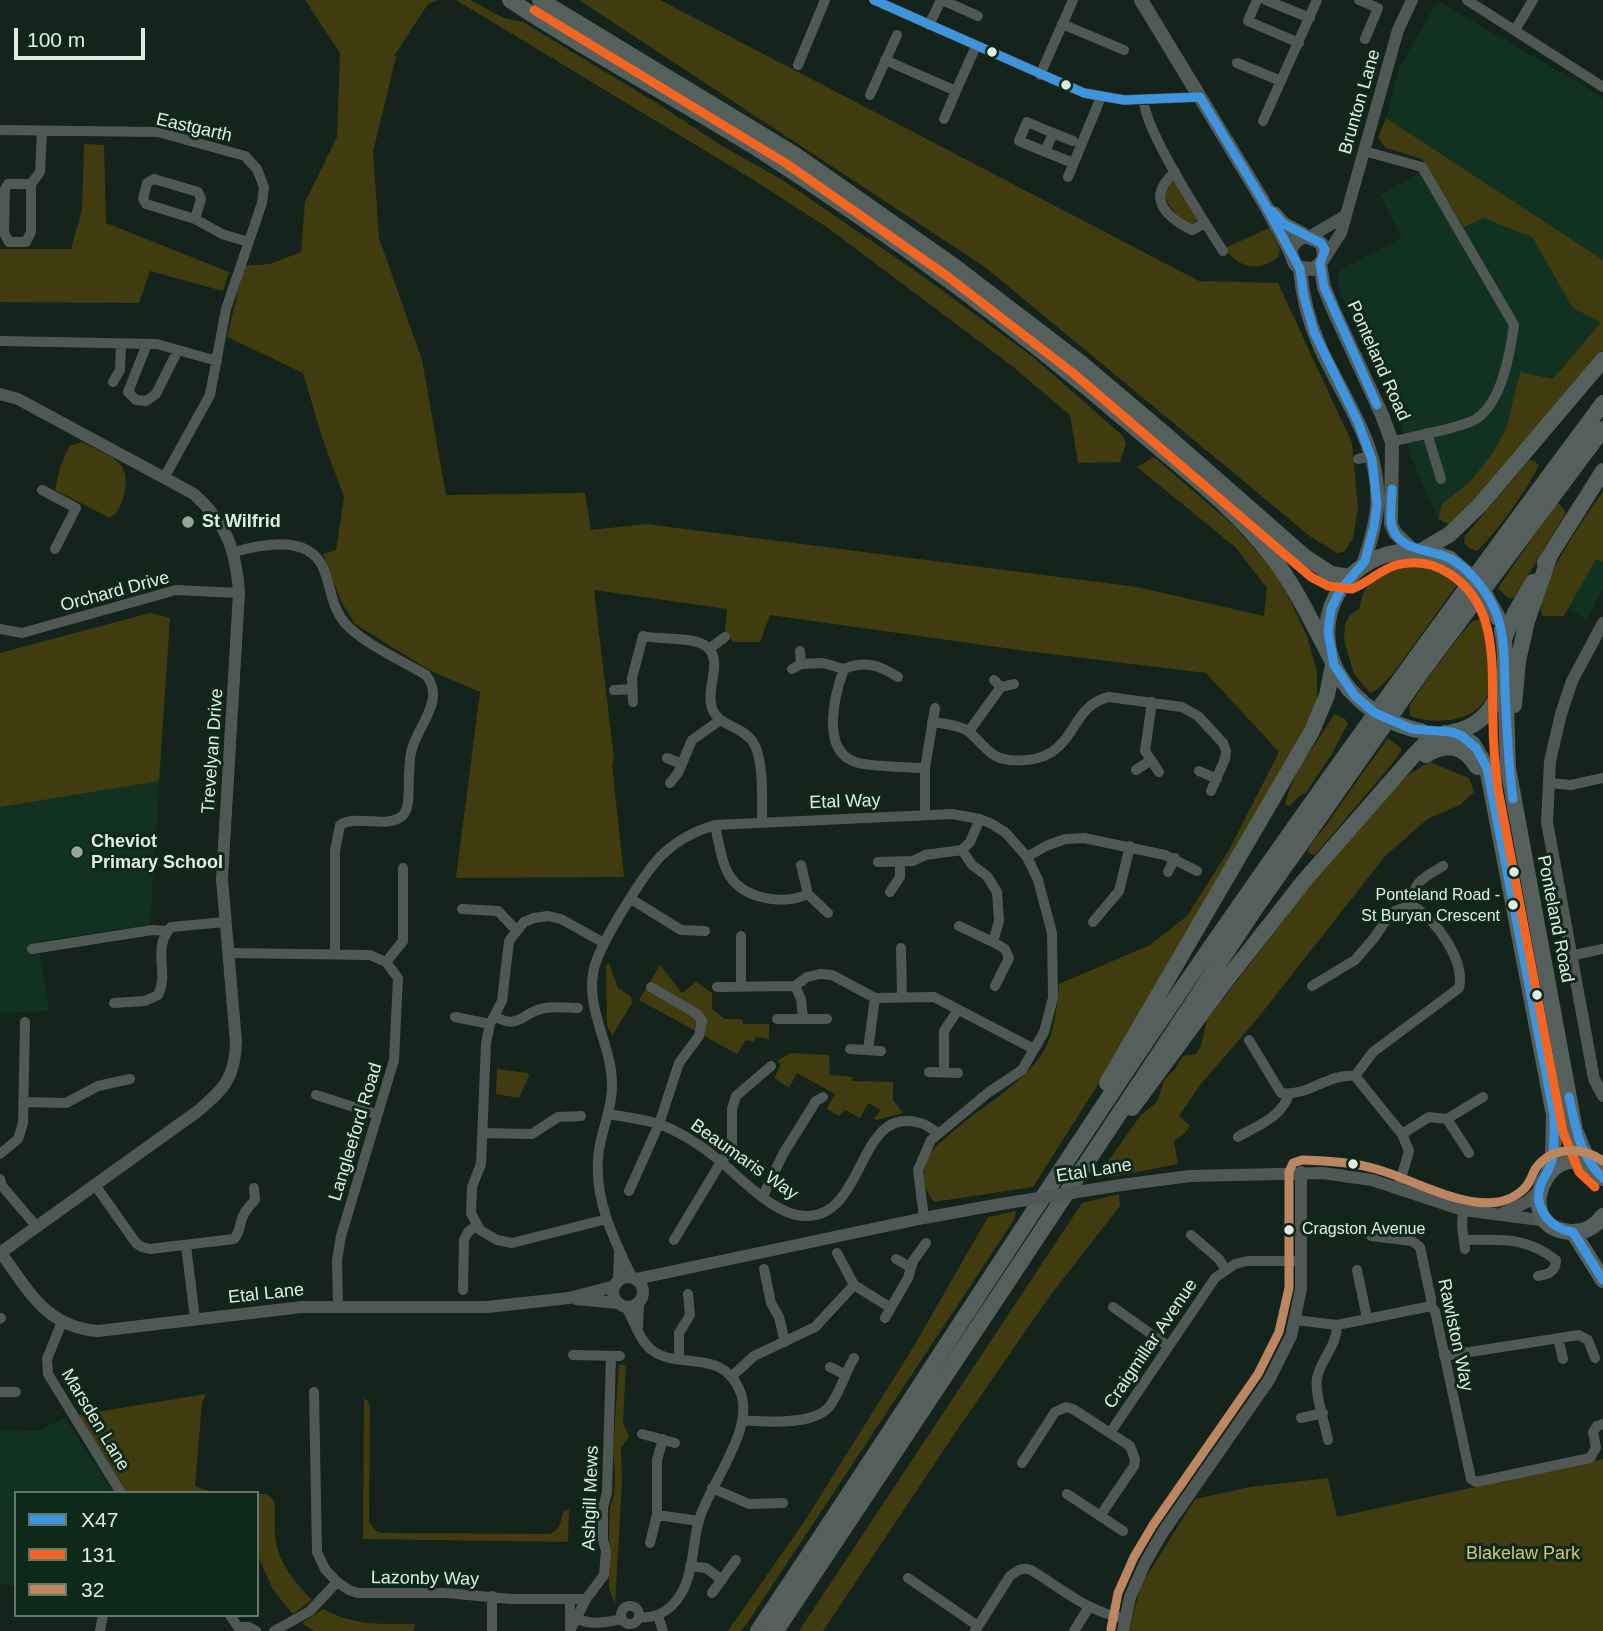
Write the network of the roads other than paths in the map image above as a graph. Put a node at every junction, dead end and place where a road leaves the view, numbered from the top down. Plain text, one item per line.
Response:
1 (497, 0) edge
2 (510, 0) edge
3 (540, 0) edge
4 (546, 0) edge
5 (825, 0) edge
6 (874, 0) edge
7 (941, 0) edge
8 (1073, 0) edge
9 (1141, 0) edge
10 (1257, 0) edge
11 (1266, 0) edge
12 (1317, 0) edge
13 (1359, 0) edge
14 (1412, 0) edge
15 (1466, 0) edge
16 (1533, 0) edge
17 (559, 12) junction
18 (978, 16) dead end
19 (1310, 18) junction
20 (1062, 24) junction
21 (929, 25) junction
22 (1515, 30) junction
23 (897, 35) dead end
24 (1365, 39) dead end
25 (575, 40) junction
26 (1299, 43) junction
27 (976, 46) junction
28 (1124, 51) dead end
29 (886, 60) junction
30 (1237, 62) dead end
31 (798, 65) dead end
32 (1040, 75) junction
33 (1281, 81) junction
34 (1603, 87) edge
35 (956, 91) junction
36 (870, 95) dead end
37 (1101, 97) junction
38 (1200, 97) junction
39 (1144, 100) junction
40 (944, 119) dead end
41 (1264, 121) dead end
42 (0, 130) edge
43 (42, 132) junction
44 (1053, 133) junction
45 (1073, 141) dead end
46 (1364, 151) junction
47 (1045, 152) junction
48 (1073, 163) junction
49 (1175, 172) junction
50 (1068, 177) dead end
51 (31, 184) junction
52 (1263, 201) junction
53 (1345, 216) junction
54 (195, 219) junction
55 (1205, 223) junction
56 (1309, 236) junction
57 (248, 242) junction
58 (1223, 251) dead end
59 (1290, 251) junction
60 (1322, 262) junction
61 (1300, 268) junction
62 (1, 341) edge
63 (121, 344) junction
64 (147, 344) junction
65 (178, 350) junction
66 (1603, 360) edge
67 (217, 361) junction
68 (113, 382) dead end
69 (0, 394) edge
70 (1603, 403) edge
71 (1603, 429) edge
72 (1427, 433) junction
73 (1392, 442) junction
74 (1603, 471) edge
75 (164, 478) junction
76 (1441, 479) dead end
77 (42, 490) dead end
78 (55, 549) dead end
79 (1418, 550) junction
80 (234, 552) junction
81 (1550, 555) junction
82 (1363, 565) junction
83 (1350, 577) junction
84 (239, 593) junction
85 (1603, 623) edge
86 (0, 629) edge
87 (632, 630) dead end
88 (643, 636) junction
89 (725, 637) dead end
90 (1504, 639) junction
91 (709, 649) junction
92 (800, 651) dead end
93 (1333, 662) junction
94 (844, 669) junction
95 (1505, 675) junction
96 (898, 677) dead end
97 (1014, 684) dead end
98 (632, 689) junction
99 (614, 690) dead end
100 (632, 702) dead end
101 (1152, 702) junction
102 (935, 708) dead end
103 (719, 721) junction
104 (932, 723) junction
105 (969, 731) junction
106 (1449, 733) junction
107 (1508, 753) junction
108 (667, 758) dead end
109 (1151, 760) junction
110 (682, 764) junction
111 (925, 768) junction
112 (1136, 770) dead end
113 (1199, 771) dead end
114 (1158, 772) dead end
115 (1395, 776) junction
116 (1603, 778) edge
117 (1217, 779) junction
118 (670, 783) dead end
119 (1548, 783) junction
120 (1211, 791) dead end
121 (1492, 793) junction
122 (925, 815) junction
123 (980, 819) junction
124 (762, 821) junction
125 (715, 825) junction
126 (1130, 846) junction
127 (961, 850) junction
128 (1027, 857) junction
129 (1175, 858) junction
130 (877, 862) dead end
131 (900, 862) junction
132 (801, 865) dead end
133 (1443, 866) dead end
134 (403, 868) dead end
135 (1197, 871) dead end
136 (1168, 872) dead end
137 (890, 892) dead end
138 (808, 894) junction
139 (631, 899) junction
140 (1412, 905) junction
141 (462, 909) dead end
142 (828, 913) dead end
143 (225, 922) junction
144 (1093, 922) dead end
145 (959, 926) dead end
146 (516, 930) junction
147 (167, 931) junction
148 (705, 931) dead end
149 (741, 936) dead end
150 (993, 942) junction
151 (604, 943) junction
152 (901, 948) dead end
153 (32, 949) dead end
154 (1603, 949) edge
155 (228, 953) junction
156 (335, 953) junction
157 (1570, 957) junction
158 (386, 962) junction
159 (651, 986) dead end
160 (795, 986) junction
161 (995, 986) dead end
162 (1312, 986) dead end
163 (717, 987) dead end
164 (741, 987) junction
165 (875, 998) junction
166 (902, 998) junction
167 (114, 1003) dead end
168 (579, 1008) dead end
169 (958, 1010) junction
170 (455, 1017) dead end
171 (777, 1019) dead end
172 (803, 1019) junction
173 (827, 1019) dead end
174 (492, 1020) junction
175 (25, 1022) dead end
176 (1250, 1040) dead end
177 (850, 1049) dead end
178 (1034, 1049) junction
179 (868, 1050) junction
180 (881, 1051) dead end
181 (771, 1066) dead end
182 (929, 1072) dead end
183 (944, 1072) junction
184 (958, 1073) dead end
185 (1355, 1076) junction
186 (130, 1079) dead end
187 (1289, 1094) junction
188 (316, 1095) dead end
189 (1603, 1096) edge
190 (824, 1097) dead end
191 (1483, 1097) dead end
192 (23, 1102) junction
193 (376, 1114) junction
194 (608, 1114) junction
195 (581, 1116) dead end
196 (1447, 1119) junction
197 (659, 1124) junction
198 (482, 1133) junction
199 (939, 1133) junction
200 (1402, 1134) junction
201 (1238, 1137) dead end
202 (1469, 1153) dead end
203 (0, 1154) edge
204 (1078, 1158) junction
205 (721, 1162) junction
206 (1590, 1166) junction
207 (1301, 1172) junction
208 (1549, 1172) junction
209 (1603, 1178) edge
210 (0, 1179) edge
211 (95, 1185) junction
212 (254, 1188) dead end
213 (1398, 1189) junction
214 (629, 1191) dead end
215 (1539, 1191) junction
216 (763, 1196) junction
217 (1463, 1210) junction
218 (1499, 1215) junction
219 (1603, 1216) edge
220 (924, 1218) junction
221 (607, 1219) junction
222 (1548, 1221) junction
223 (477, 1225) junction
224 (37, 1227) junction
225 (1573, 1232) junction
226 (1191, 1235) dead end
227 (1371, 1236) dead end
228 (674, 1240) dead end
229 (926, 1243) dead end
230 (186, 1245) junction
231 (619, 1252) junction
232 (1, 1253) edge
233 (837, 1253) dead end
234 (896, 1259) dead end
235 (1302, 1261) junction
236 (910, 1267) junction
237 (764, 1269) dead end
238 (1226, 1270) junction
239 (1357, 1270) dead end
240 (1538, 1276) dead end
241 (1603, 1280) edge
242 (616, 1284) junction
243 (853, 1285) junction
244 (463, 1290) dead end
245 (632, 1293) junction
246 (688, 1294) dead end
247 (569, 1298) junction
248 (338, 1305) junction
249 (1431, 1306) junction
250 (1113, 1307) dead end
251 (891, 1308) junction
252 (885, 1318) dead end
253 (1367, 1318) junction
254 (195, 1319) junction
255 (1295, 1320) junction
256 (62, 1322) junction
257 (1336, 1325) junction
258 (1558, 1338) junction
259 (785, 1342) junction
260 (1168, 1346) junction
261 (573, 1355) dead end
262 (1444, 1356) junction
263 (854, 1357) dead end
264 (1595, 1358) dead end
265 (679, 1359) junction
266 (1563, 1359) dead end
267 (830, 1367) dead end
268 (844, 1374) junction
269 (731, 1377) junction
270 (0, 1392) edge
271 (16, 1392) dead end
272 (314, 1392) dead end
273 (1323, 1413) junction
274 (1301, 1418) dead end
275 (743, 1420) junction
276 (1603, 1424) edge
277 (1110, 1433) junction
278 (642, 1434) dead end
279 (663, 1439) junction
280 (1328, 1440) dead end
281 (676, 1443) dead end
282 (1023, 1463) dead end
283 (712, 1488) junction
284 (120, 1491) edge
285 (1067, 1494) dead end
286 (783, 1503) dead end
287 (657, 1515) junction
288 (1100, 1516) junction
289 (699, 1521) junction
290 (1123, 1531) dead end
291 (650, 1543) dead end
292 (736, 1560) dead end
293 (690, 1566) junction
294 (908, 1578) dead end
295 (722, 1580) junction
296 (337, 1582) junction
297 (712, 1593) dead end
298 (492, 1597) junction
299 (570, 1599) junction
300 (586, 1599) junction
301 (1089, 1607) junction
302 (658, 1616) junction
303 (576, 1618) junction
304 (1124, 1625) edge
305 (236, 1629) edge
306 (977, 1629) edge
307 (256, 1631) edge
308 (274, 1631) edge
309 (492, 1631) edge
310 (570, 1631) edge
311 (663, 1631) edge
312 (758, 1631) edge
313 (776, 1631) edge
314 (1073, 1631) edge

1 - 25 highway
2 - 25 highway
3 - 17 highway
4 - 17 highway
5 - 31 street
6 - 21 street
7 - 18 street
7 - 21 street
8 - 20 street
9 - 38 main road
10 - 26 street
11 - 19 street
12 - 19 street
13 - 24 street
14 - 46 street, Brunton Lane
15 - 22 street
16 - 22 street
17 - 83 highway
19 - 26 street
20 - 28 street
20 - 32 street
21 - 27 street
22 - 34 street
23 - 29 street
25 - 93 highway
26 - 33 street
27 - 32 street
27 - 35 street
29 - 35 street
29 - 36 street
30 - 33 street
32 - 37 street
33 - 41 street
35 - 40 street
37 - 39 street
37 - 48 street
38 - 39 street
38 - 52 main road
39 - 49 street
42 - 43 street, Eastgarth
43 - 51 street
43 - 57 street, Eastgarth
44 - 45 street
44 - 47 street
44 - 47 street
46 - 53 street, Brunton Lane
46 - 72 street
47 - 48 street
48 - 50 street
49 - 55 street
49 - 55 street
51 - 51 street
52 - 56 main road
52 - 59 main road
53 - 56 street
53 - 60 street, Brunton Lane
54 - 54 street
54 - 57 street
55 - 58 street
56 - 59 main road
56 - 60 main road
57 - 67 street, Eastgarth
59 - 61 main road
60 - 61 main road
60 - 73 main road, Ponteland Road
61 - 82 main road
62 - 63 street
63 - 64 street
63 - 68 street
64 - 65 street
64 - 65 street
65 - 67 street
66 - 79 highway
67 - 75 street, Eastgarth
69 - 75 street, Trevelyan Drive
70 - 204 highway
71 - 204 highway
72 - 73 street
72 - 76 street
73 - 79 main road, Ponteland Road
74 - 81 highway
75 - 80 street, Trevelyan Drive
77 - 78 street
79 - 82 highway
79 - 90 highway, bridge
80 - 84 street, Trevelyan Drive
80 - 156 street
81 - 90 highway
81 - 107 highway
82 - 83 highway
83 - 93 highway
84 - 86 street, Orchard Drive
84 - 143 street, Trevelyan Drive
85 - 119 street
87 - 88 street
88 - 91 street
88 - 98 street
89 - 91 street
90 - 95 highway
91 - 103 street
92 - 94 street
93 - 106 highway, bridge
93 - 204 highway
94 - 96 street
94 - 111 street
95 - 106 highway
95 - 107 highway, Ponteland Road
97 - 105 street
98 - 99 street
98 - 100 street
101 - 105 street
101 - 109 street
101 - 117 street
102 - 104 street
103 - 110 street
103 - 124 street
104 - 105 street
104 - 111 street
106 - 115 highway
106 - 121 highway, Ponteland Road
107 - 206 highway, Ponteland Road
108 - 110 street
109 - 112 street
109 - 114 street
110 - 118 street
111 - 122 street
113 - 117 street
115 - 121 highway
115 - 204 highway
116 - 119 street
117 - 120 street
119 - 157 street
121 - 208 highway, Ponteland Road
122 - 123 street, Etal Way
122 - 124 street, Etal Way
123 - 127 street
123 - 128 street, Etal Way
124 - 125 street, Etal Way
125 - 138 street
125 - 139 street, Etal Way
126 - 128 street
126 - 129 street
126 - 144 street
127 - 131 street
127 - 150 street
128 - 178 street, Etal Way
129 - 135 street
129 - 136 street
130 - 131 street
131 - 137 street
132 - 138 street
133 - 140 street
134 - 158 street
138 - 142 street
139 - 148 street
139 - 151 street, Etal Way
140 - 162 street
140 - 185 street
141 - 146 street
143 - 147 street
143 - 155 street, Trevelyan Drive
145 - 150 street
146 - 151 street
146 - 174 street
147 - 153 street
147 - 167 street
149 - 164 street
150 - 161 street
151 - 194 street, Etal Way
152 - 166 street
154 - 157 street
155 - 156 street
155 - 211 street, Trevelyan Drive
156 - 158 street
157 - 189 street
158 - 193 street, Langleeford Road
159 - 197 street
160 - 164 street
160 - 165 street
160 - 172 street
163 - 164 street
165 - 166 street
165 - 179 street
166 - 169 street
168 - 174 street
169 - 178 street
169 - 183 street
170 - 174 street
171 - 172 street
172 - 173 street
174 - 198 street
175 - 192 street
176 - 187 street
177 - 179 street
178 - 199 street, Etal Way
179 - 180 street
181 - 205 street
182 - 183 street
183 - 184 street
185 - 187 street
185 - 200 street
186 - 192 street
187 - 201 street
188 - 193 street
190 - 216 street
191 - 196 street
192 - 203 street
193 - 248 street, Langleeford Road
194 - 197 street, Beaumaris Way
194 - 221 street, Etal Way
195 - 198 street
196 - 200 street
196 - 202 street
197 - 205 street, Beaumaris Way
197 - 214 street
198 - 223 street
199 - 216 street, Beaumaris Way
199 - 220 street, Etal Way
200 - 213 street
204 - 312 highway
204 - 313 highway
205 - 216 street, Beaumaris Way
205 - 228 street
206 - 208 highway
206 - 209 highway
207 - 213 street, Etal Lane
207 - 220 street, Etal Lane, bridge
207 - 235 street
208 - 215 highway
210 - 224 street
211 - 224 street, Trevelyan Drive
211 - 230 street
212 - 230 street
213 - 217 street, Etal Lane
215 - 218 street
215 - 222 highway
217 - 218 street, Etal Lane
217 - 240 street
218 - 222 street, Etal Lane
219 - 225 highway
220 - 245 street, Etal Lane
221 - 223 street
221 - 231 street, Etal Way
222 - 225 highway
223 - 244 street
224 - 232 street, Trevelyan Drive
225 - 241 highway
226 - 238 street
227 - 249 street, Rawlston Way
229 - 236 street
230 - 254 street
231 - 242 street, Etal Way
231 - 245 street, Etal Way
232 - 256 street, Etal Lane
233 - 243 street
234 - 236 street
235 - 238 street
235 - 255 street
236 - 251 street
237 - 259 street
238 - 260 street, Craigmillar Avenue
239 - 253 street
242 - 245 street, Etal Lane
242 - 245 street
242 - 247 street, Etal Lane
243 - 251 street
243 - 259 street
245 - 247 street, Etal Lane
245 - 265 street
246 - 265 street
247 - 248 street, Etal Lane
248 - 254 street, Etal Lane
249 - 253 street
249 - 262 street, Rawlston Way
250 - 260 street
251 - 252 street
253 - 257 street
254 - 256 street, Etal Lane
255 - 257 street
255 - 304 street
256 - 284 street, Marsden Lane
257 - 273 street
258 - 262 street
258 - 264 street
258 - 266 street
259 - 269 street
260 - 277 street, Craigmillar Avenue
261 - 300 street, Ashgill Mews
262 - 276 street, Rawlston Way
263 - 268 street
265 - 269 street
267 - 268 street
268 - 275 street
269 - 275 street
270 - 271 street
272 - 296 street
273 - 274 street
273 - 280 street
275 - 283 street
277 - 282 street
277 - 288 street
278 - 279 street
279 - 281 street
279 - 287 street
283 - 286 street
283 - 289 street
285 - 288 street
287 - 289 street
287 - 291 street
288 - 290 street
289 - 293 street
292 - 295 street
293 - 295 street
293 - 302 street
294 - 306 street
295 - 297 street
296 - 298 street, Lazonby Way
296 - 308 street
298 - 299 street, Lazonby Way
298 - 309 street
299 - 300 street, Lazonby Way
299 - 310 street, Ashgill Mews
300 - 303 street, Ashgill Mews
301 - 304 street
301 - 306 street
301 - 314 street
302 - 303 street
302 - 311 street
303 - 310 street, Ashgill Mews
305 - 307 street

